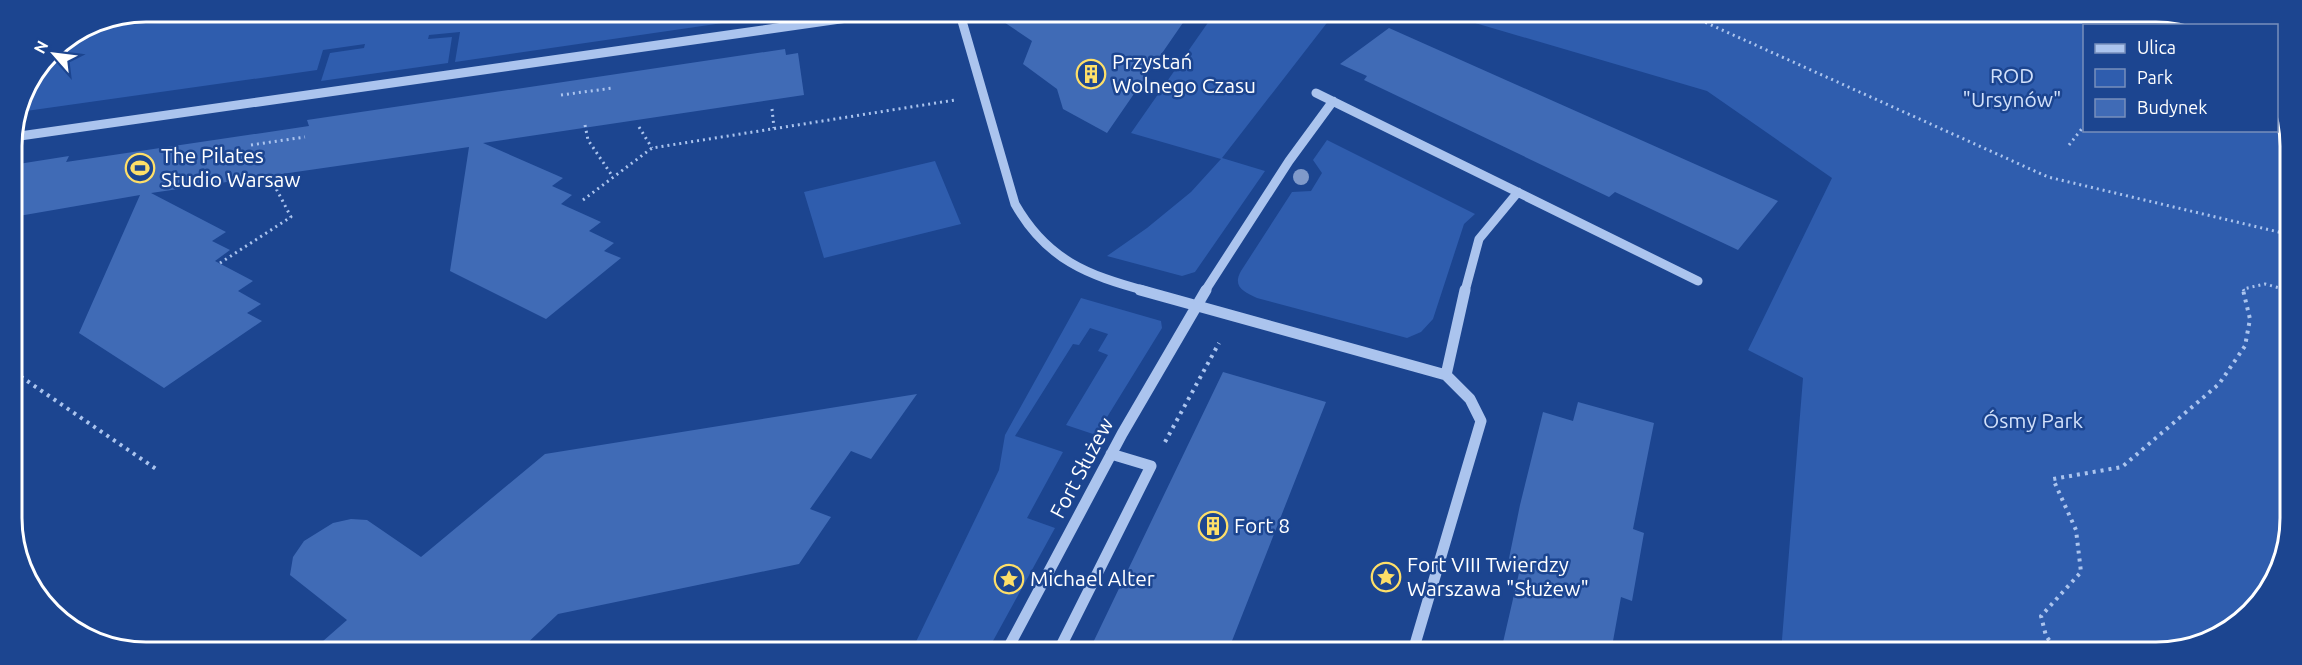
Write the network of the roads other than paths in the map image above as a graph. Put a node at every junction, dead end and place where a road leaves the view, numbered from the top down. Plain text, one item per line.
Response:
1 (813, 23) edge
2 (963, 23) edge
3 (1316, 93) dead end
4 (1333, 101) junction
5 (23, 136) edge
6 (1518, 192) junction
7 (1698, 281) dead end
8 (1194, 306) junction
9 (1446, 375) junction
10 (1111, 454) junction
11 (1011, 642) edge
12 (1063, 642) edge
13 (1416, 642) edge

1 - 5 street
2 - 8 street
3 - 4 street
4 - 6 street
4 - 8 street, Fort Służew
6 - 7 street
6 - 9 street
8 - 9 street
8 - 10 street, Fort Służew
9 - 13 street
10 - 11 street, Fort Służew
10 - 12 street

